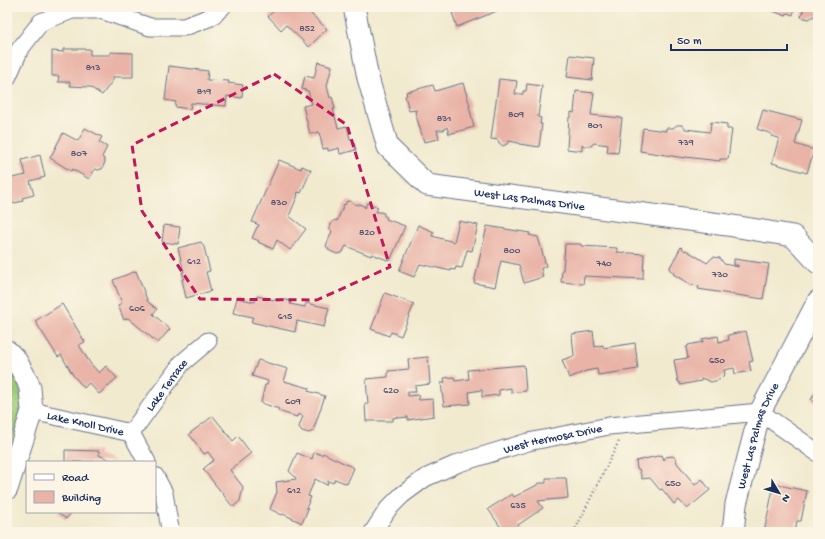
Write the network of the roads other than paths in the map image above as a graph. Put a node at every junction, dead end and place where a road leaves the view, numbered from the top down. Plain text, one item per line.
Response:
1 (222, 7) edge
2 (355, 7) edge
3 (7, 78) edge
4 (818, 262) edge
5 (818, 301) edge
6 (208, 341) dead end
7 (7, 351) edge
8 (32, 410) junction
9 (760, 412) junction
10 (131, 433) junction
11 (818, 453) edge
12 (146, 461) edge
13 (156, 478) edge
14 (7, 489) edge
15 (170, 529) dead end
16 (373, 532) edge
17 (733, 532) edge

1 - 3 street
2 - 4 street, West Las Palmas Drive
5 - 9 street, West Las Palmas Drive
6 - 10 street, Lake Terrace
7 - 8 street
8 - 10 street, Lake Knoll Drive
8 - 14 street
9 - 11 street
9 - 16 street, West Hermosa Drive
9 - 17 street, West Las Palmas Drive
10 - 12 street, Lake Knoll Drive
13 - 15 street

